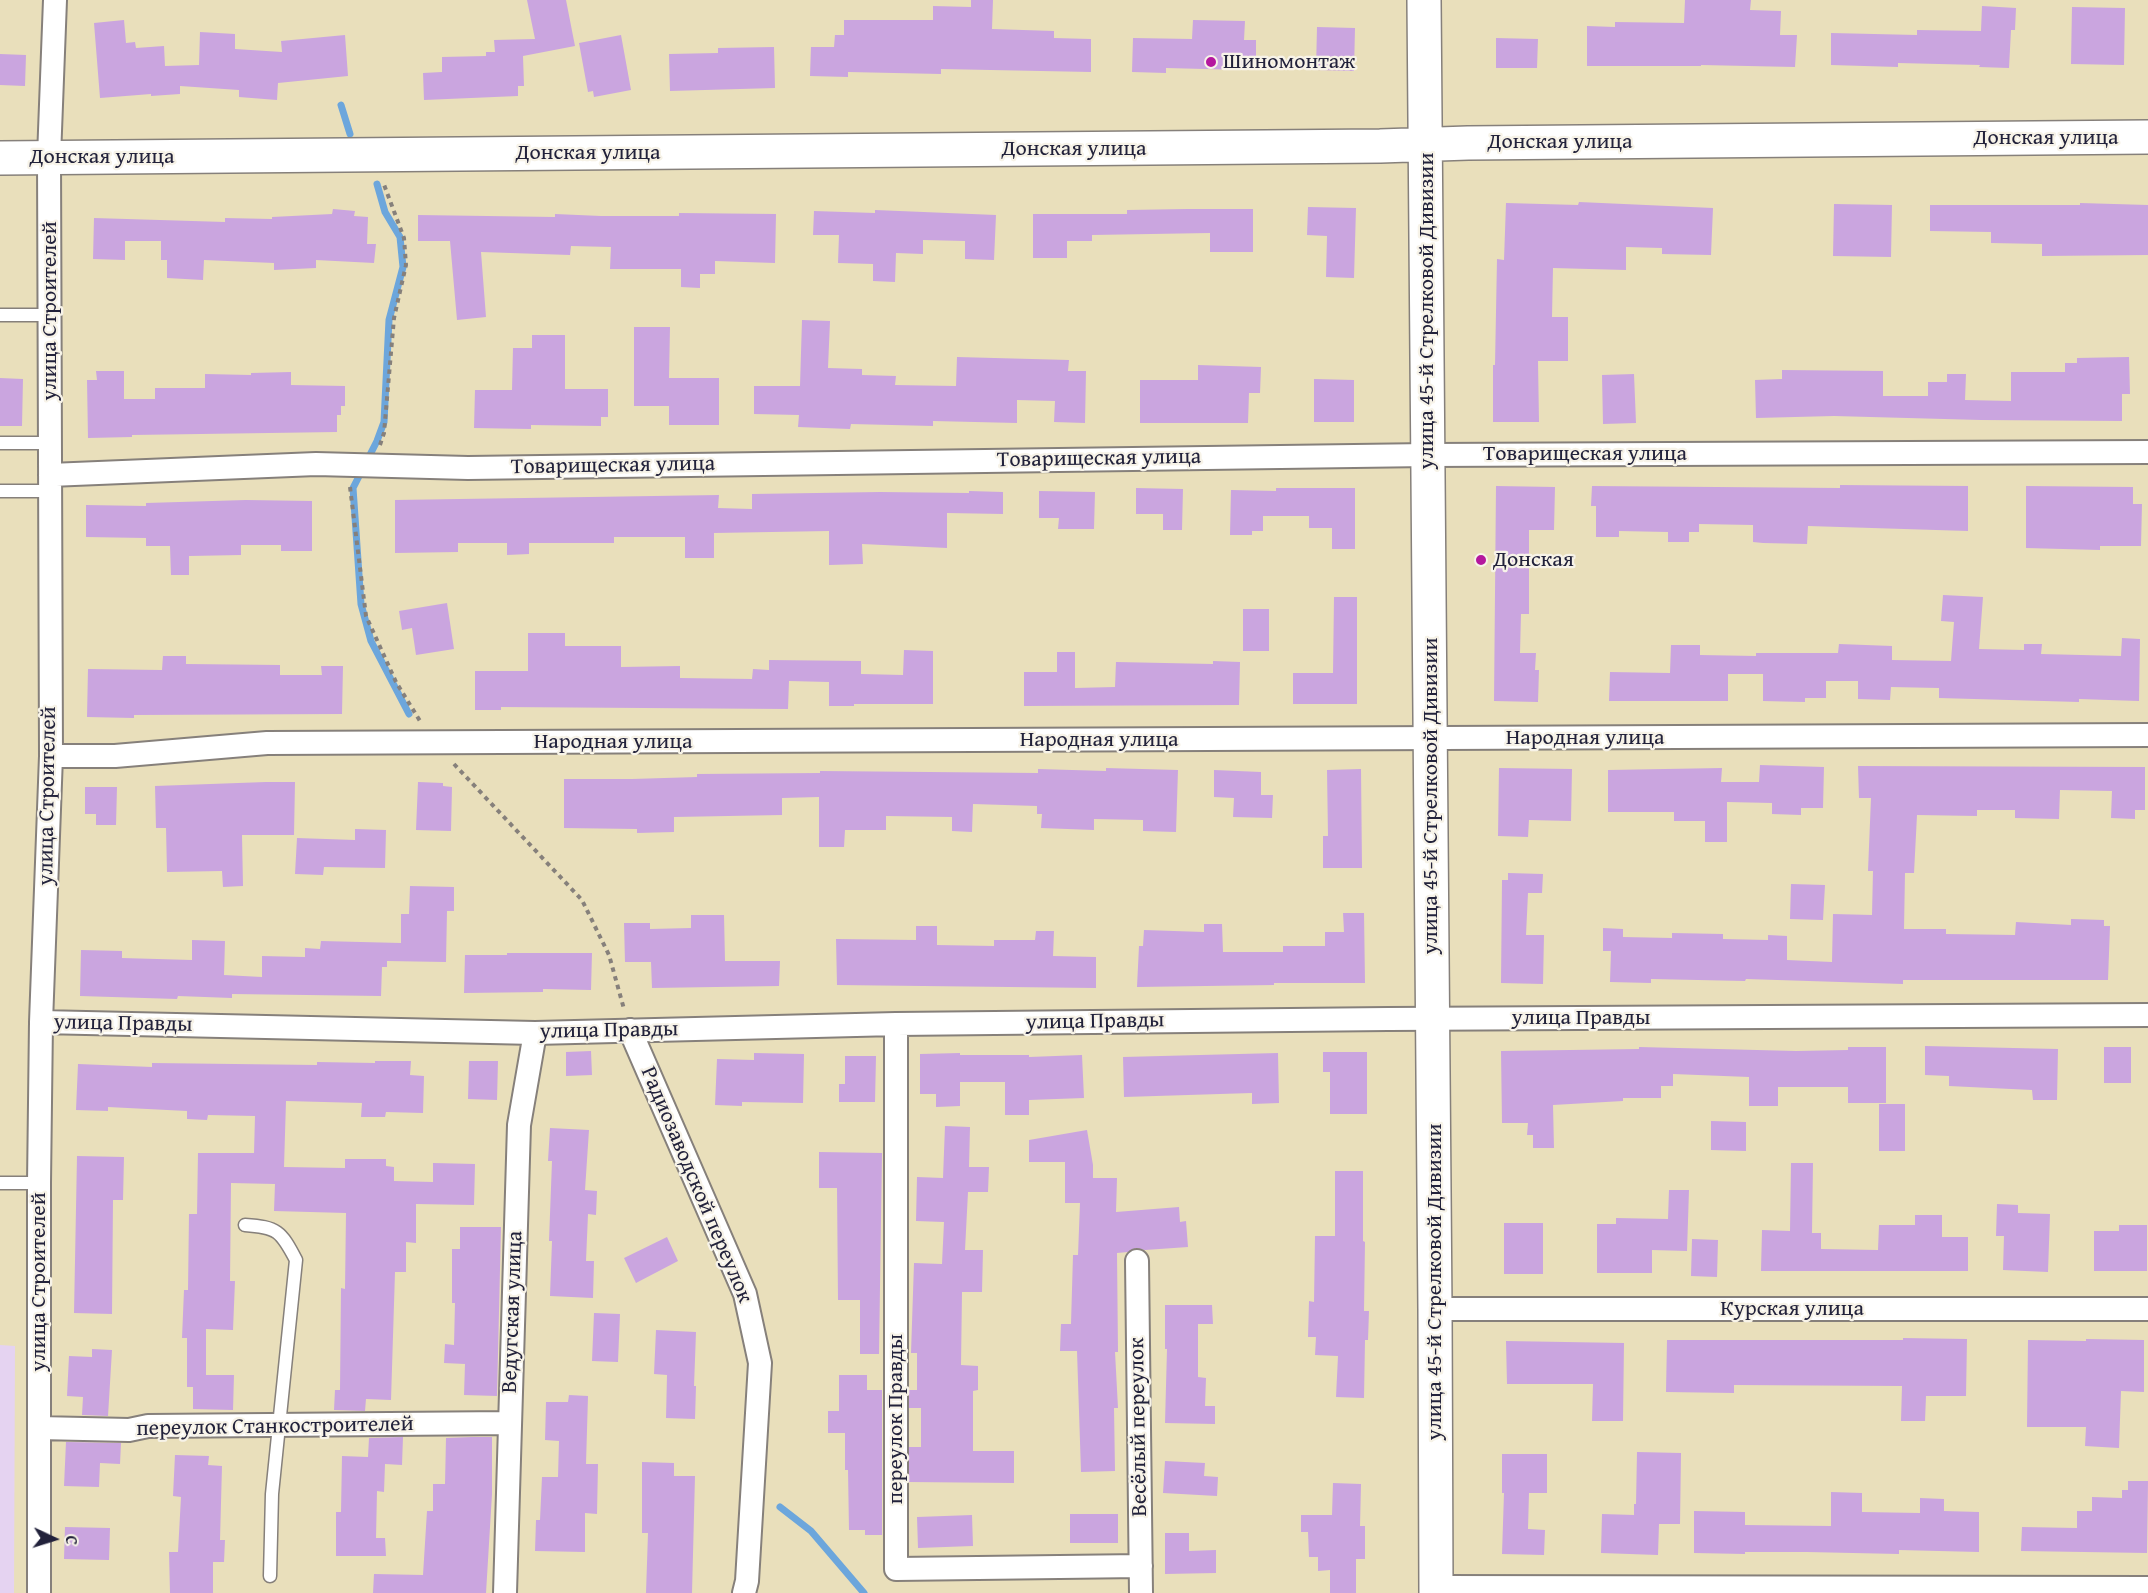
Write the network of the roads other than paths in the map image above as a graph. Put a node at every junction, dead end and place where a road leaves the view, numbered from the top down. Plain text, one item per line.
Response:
1 (55, 0) edge
2 (1424, 0) edge
3 (2148, 137) edge
4 (1425, 144) junction
5 (50, 157) junction
6 (0, 158) edge
7 (0, 315) edge
8 (51, 315) junction
9 (0, 443) edge
10 (49, 443) junction
11 (2148, 452) edge
12 (1428, 455) junction
13 (50, 483) junction
14 (0, 491) edge
15 (2148, 735) edge
16 (1430, 739) junction
17 (51, 756) junction
18 (2148, 1015) edge
19 (1432, 1018) junction
20 (41, 1022) junction
21 (896, 1024) junction
22 (630, 1030) junction
23 (535, 1033) junction
24 (0, 1183) edge
25 (39, 1183) junction
26 (245, 1224) dead end
27 (1137, 1261) dead end
28 (1435, 1309) junction
29 (2148, 1309) edge
30 (510, 1424) junction
31 (280, 1426) junction
32 (39, 1428) junction
33 (1141, 1566) junction
34 (270, 1576) dead end
35 (2148, 1588) edge
36 (1436, 1590) edge
37 (39, 1593) edge
38 (505, 1593) edge
39 (744, 1593) edge
40 (1141, 1593) edge

1 - 5 street, улица Строителей
2 - 4 street, улица 45-й Стрелковой Дивизии
3 - 4 street, Донская улица
4 - 5 street, Донская улица
4 - 12 street, улица 45-й Стрелковой Дивизии
5 - 6 street, Донская улица
5 - 8 street, улица Строителей
7 - 8 lane
8 - 10 street, улица Строителей
9 - 10 lane
10 - 13 street, улица Строителей
11 - 12 street, Товарищеская улица
12 - 13 street, Товарищеская улица
12 - 16 street, улица 45-й Стрелковой Дивизии
13 - 14 lane
13 - 17 street, улица Строителей
15 - 16 street, Народная улица
16 - 17 street, Народная улица
16 - 19 street, улица 45-й Стрелковой Дивизии
17 - 20 street, улица Строителей
18 - 19 street, улица Правды
19 - 21 street, улица Правды
19 - 28 street, улица 45-й Стрелковой Дивизии
20 - 23 street, улица Правды
20 - 25 street, улица Строителей
21 - 22 street, улица Правды
21 - 33 street, переулок Правды
22 - 23 street, улица Правды
22 - 39 street, Радиозаводской переулок
23 - 30 street, Ведугская улица
24 - 25 lane
25 - 32 street, улица Строителей
26 - 31 lane
27 - 33 street, Весёлый переулок
28 - 29 street, Курская улица
28 - 36 street, улица 45-й Стрелковой Дивизии
30 - 31 street, переулок Станкостроителей
30 - 38 street, Ведугская улица
31 - 32 street, переулок Станкостроителей
31 - 34 lane
32 - 37 street, улица Строителей
33 - 40 street, Весёлый переулок
35 - 36 street

